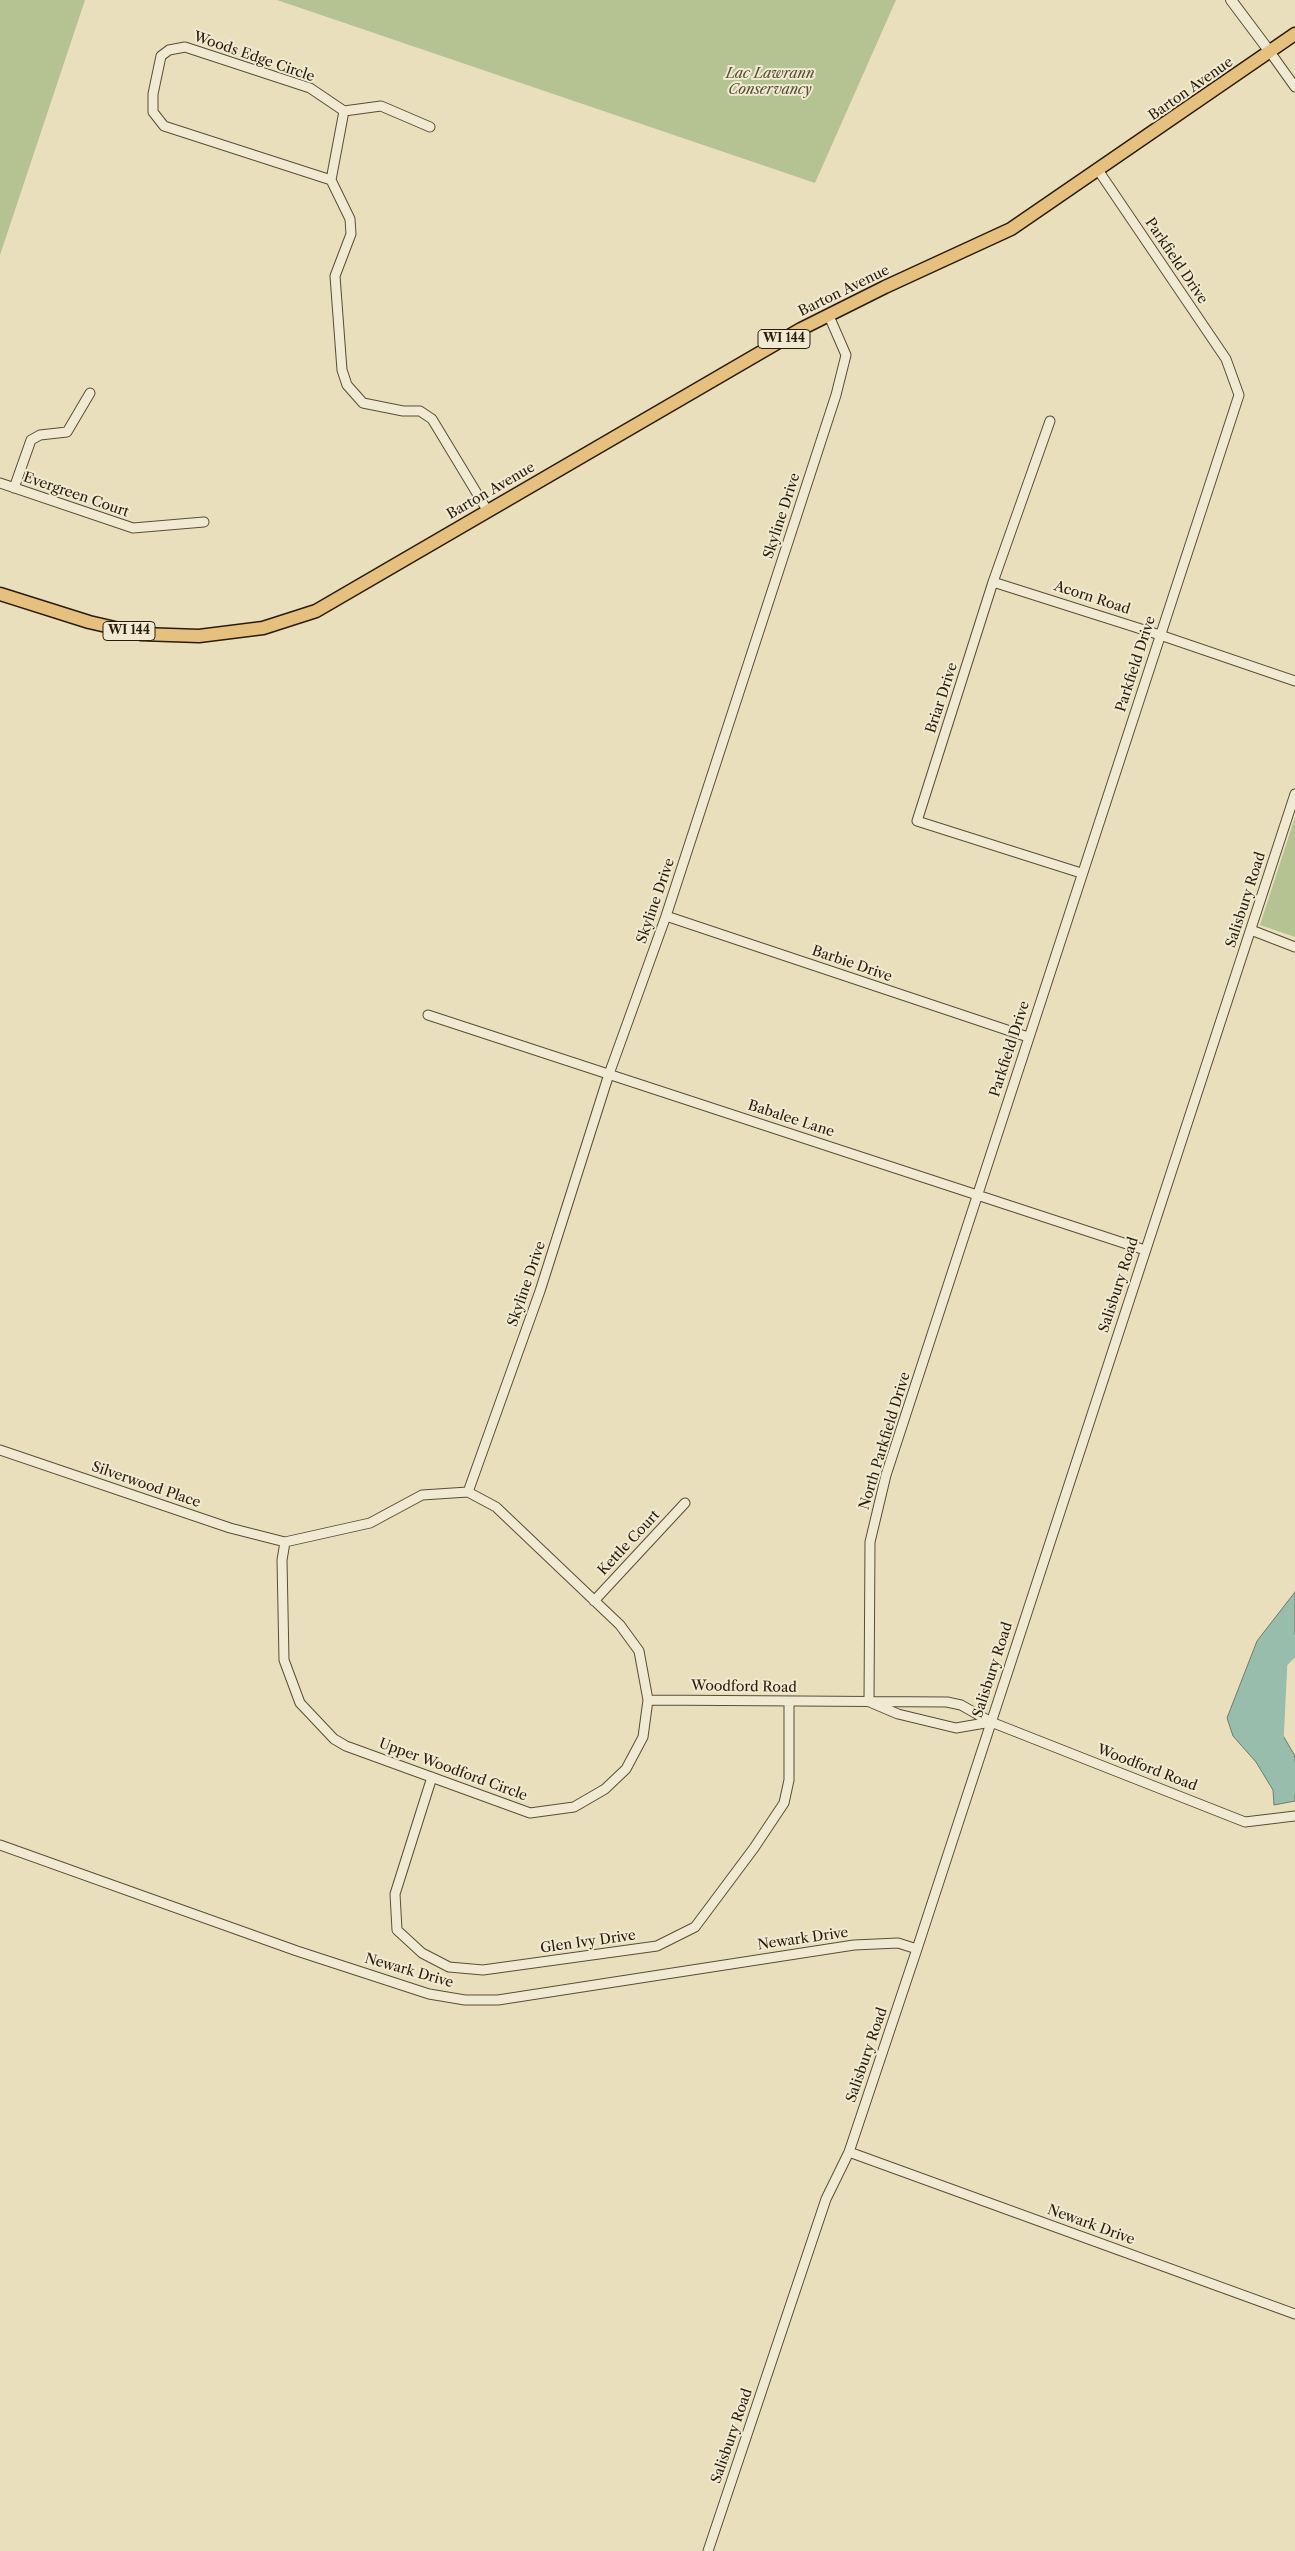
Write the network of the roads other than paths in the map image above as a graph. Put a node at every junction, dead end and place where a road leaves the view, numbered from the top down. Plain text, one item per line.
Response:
1 (1231, 0) edge
2 (1295, 34) edge
3 (1270, 52) junction
4 (1295, 87) edge
5 (344, 111) junction
6 (430, 127) dead end
7 (1098, 170) junction
8 (331, 180) junction
9 (829, 316) junction
10 (90, 393) dead end
11 (1050, 421) dead end
12 (0, 483) edge
13 (14, 488) junction
14 (487, 510) junction
15 (204, 522) dead end
16 (993, 582) junction
17 (0, 594) edge
18 (1160, 634) junction
19 (1295, 681) edge
20 (1295, 794) edge
21 (1081, 873) junction
22 (666, 916) junction
23 (1250, 930) junction
24 (1295, 947) edge
25 (428, 1015) dead end
26 (1028, 1038) junction
27 (609, 1074) junction
28 (977, 1196) junction
29 (1145, 1250) junction
30 (0, 1450) edge
31 (468, 1492) junction
32 (685, 1503) dead end
33 (285, 1542) junction
34 (594, 1602) junction
35 (648, 1700) junction
36 (789, 1702) junction
37 (869, 1702) junction
38 (991, 1722) junction
39 (432, 1777) junction
40 (1295, 1816) edge
41 (0, 1845) edge
42 (918, 1949) junction
43 (849, 2152) junction
44 (1295, 2314) edge
45 (708, 2551) edge

1 - 3 street
2 - 3 main road, Barton Avenue / WI 144
3 - 4 street
3 - 7 main road, Barton Avenue / WI 144
5 - 6 street
5 - 8 street
5 - 8 street, Woods Edge Circle
7 - 9 main road, Barton Avenue / WI 144
7 - 18 street, Parkfield Drive
8 - 14 street
9 - 14 main road, Barton Avenue / WI 144
9 - 22 street, Skyline Drive
10 - 13 street
11 - 16 street, Briar Drive
12 - 13 street, Evergreen Court
13 - 15 street, Evergreen Court
14 - 17 main road, Barton Avenue / WI 144
16 - 18 street, Acorn Road
16 - 21 street, Briar Drive
18 - 19 street, Acorn Road
18 - 21 street, Parkfield Drive
20 - 23 street, Salisbury Road
21 - 26 street, Parkfield Drive
22 - 26 street, Barbie Drive
22 - 27 street, Skyline Drive
23 - 24 street
23 - 29 street, Salisbury Road
25 - 27 street, Babalee Lane
26 - 28 street, Parkfield Drive
27 - 28 street, Babalee Lane
27 - 31 street, Skyline Drive
28 - 29 street, Babalee Lane
28 - 37 street, North Parkfield Drive
29 - 38 street, Salisbury Road
30 - 33 street, Silverwood Place
31 - 33 street
31 - 34 street, Upper Woodford Circle
32 - 34 street, Kettle Court
33 - 39 street, Upper Woodford Circle
34 - 35 street, Upper Woodford Circle
35 - 36 street, Woodford Road
35 - 39 street, Upper Woodford Circle
36 - 37 street, Woodford Road
36 - 39 street, Glen Ivy Drive
37 - 38 street, Woodford Road
37 - 38 street, Woodford Road
38 - 40 street, Woodford Road
38 - 42 street, Salisbury Road
41 - 42 street, Newark Drive
42 - 43 street, Salisbury Road
43 - 44 street, Newark Drive
43 - 45 street, Salisbury Road

